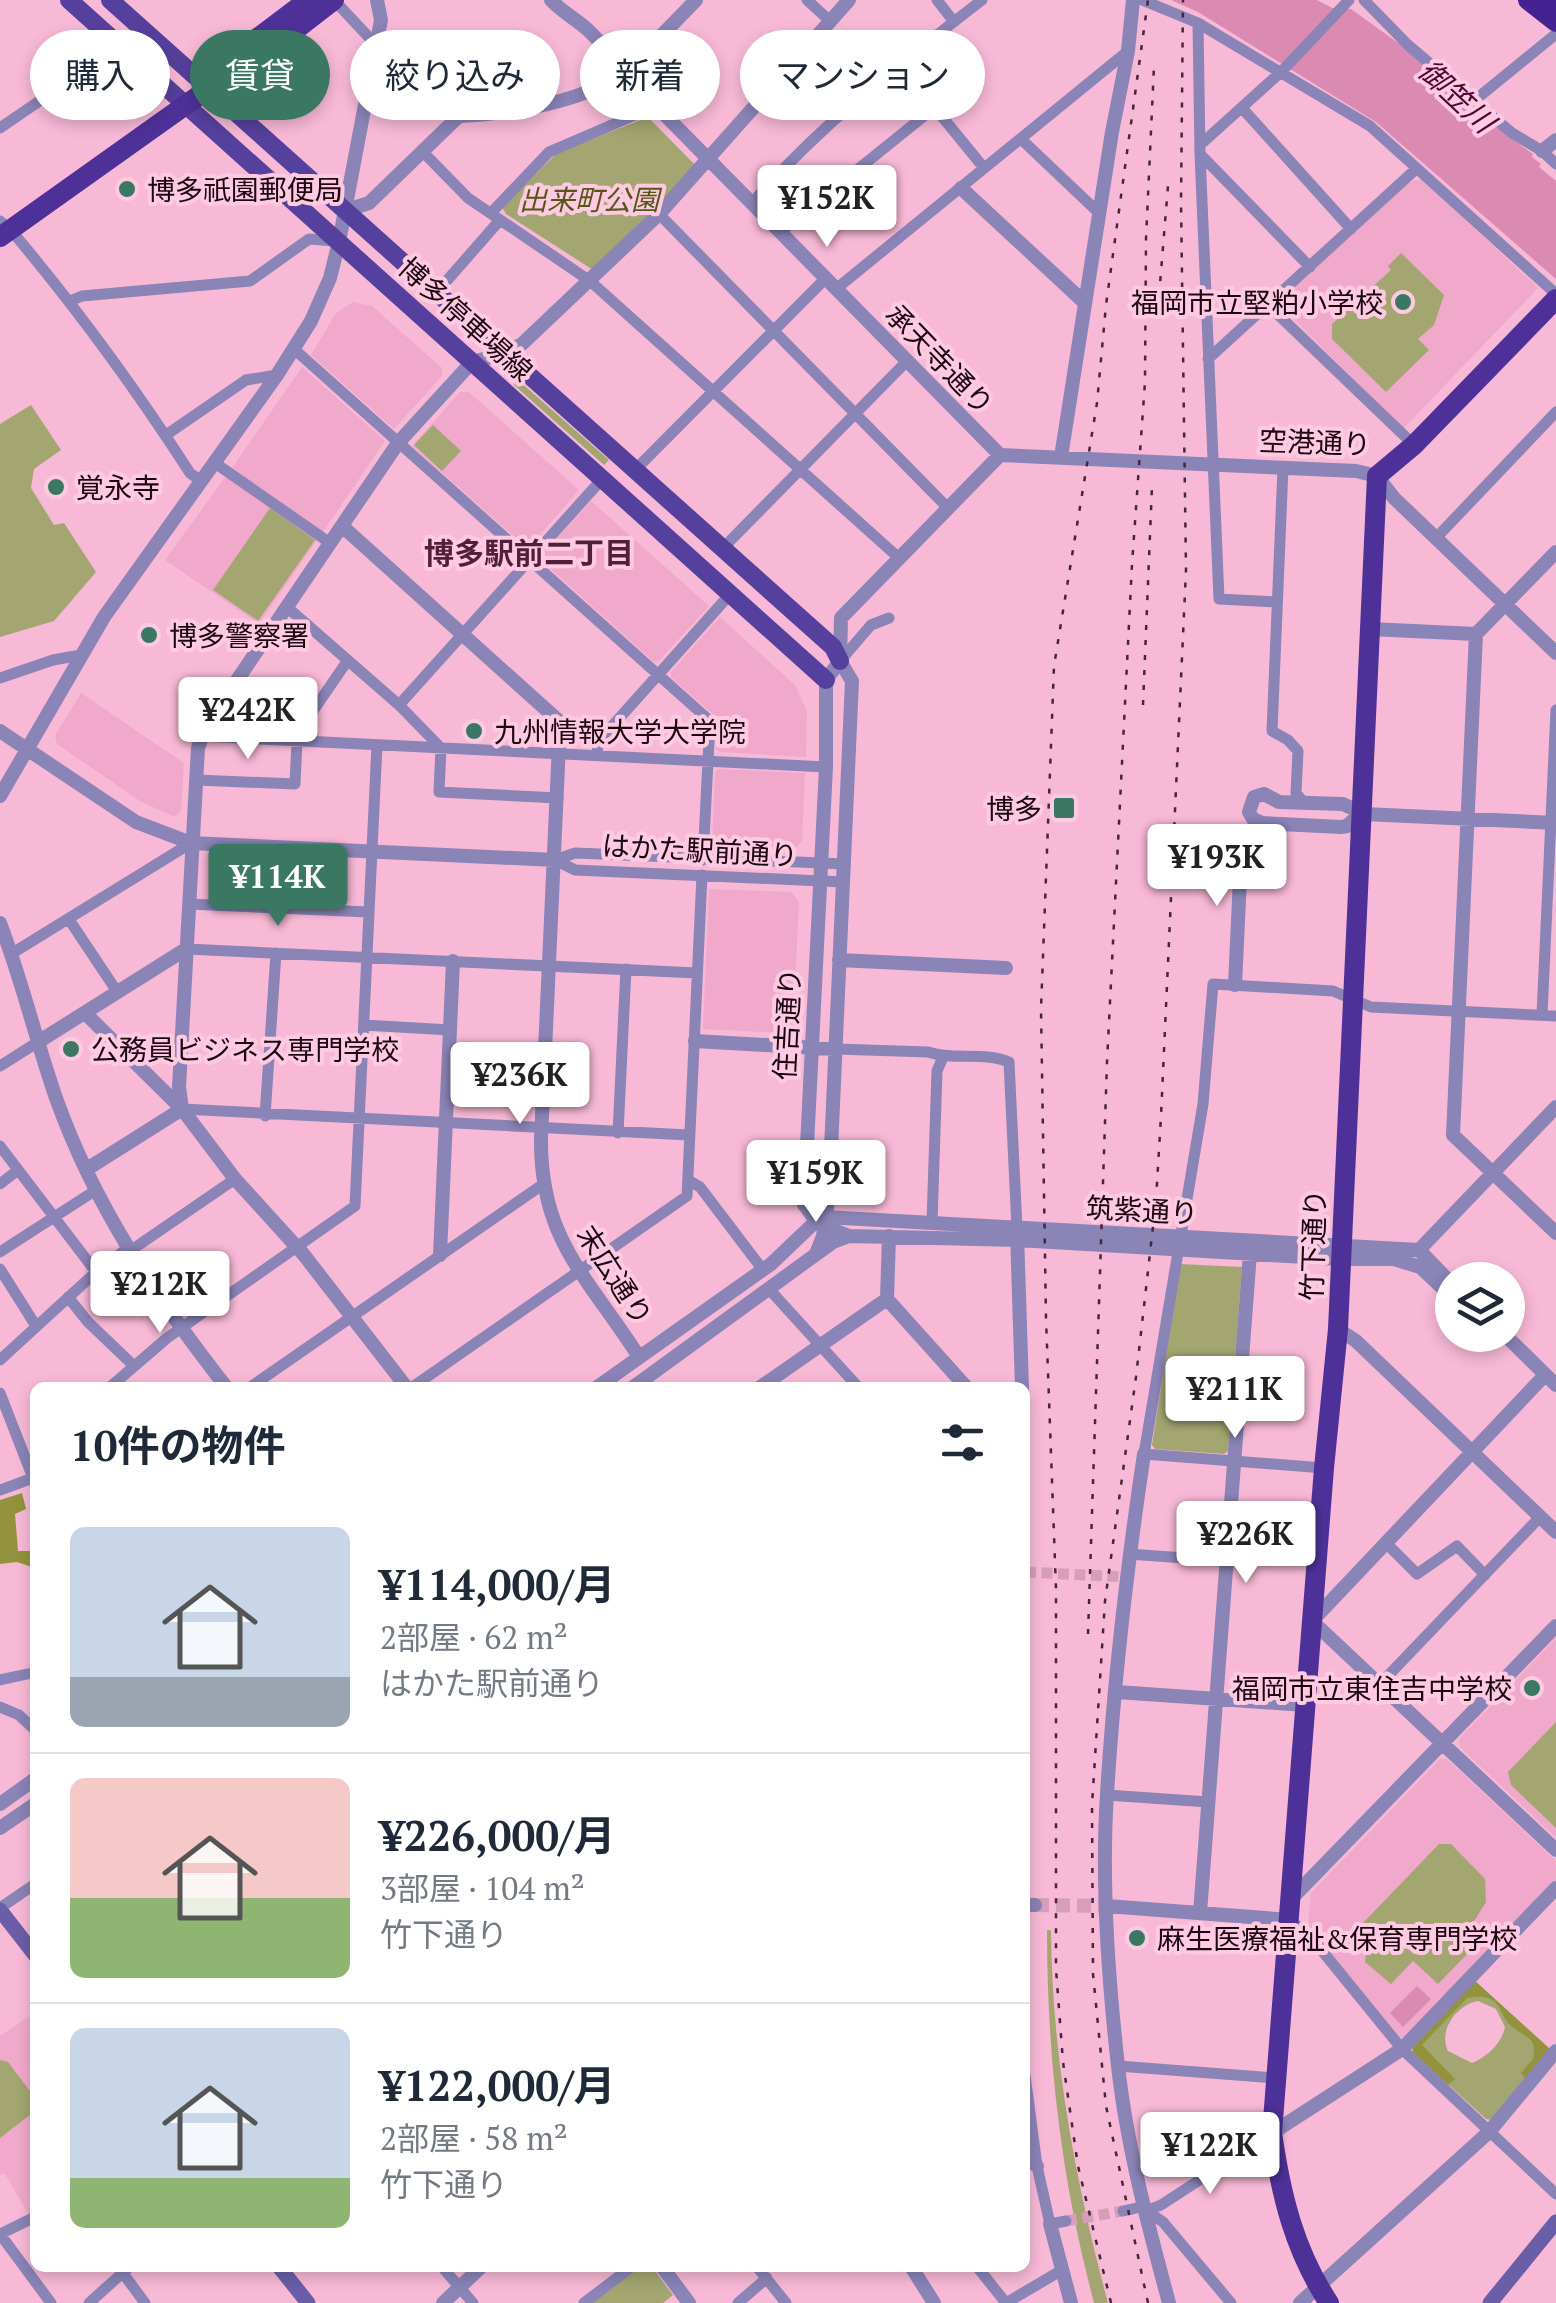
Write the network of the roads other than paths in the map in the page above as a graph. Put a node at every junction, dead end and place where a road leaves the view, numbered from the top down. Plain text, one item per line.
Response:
1 (69, 0) edge
2 (110, 0) edge
3 (308, 0) edge
4 (334, 0) edge
5 (377, 0) edge
6 (550, 0) edge
7 (696, 0) edge
8 (808, 0) edge
9 (849, 0) edge
10 (937, 0) edge
11 (982, 0) edge
12 (1133, 0) edge
13 (1142, 0) edge
14 (1364, 0) edge
15 (1527, 0) edge
16 (1348, 2) edge
17 (830, 21) junction
18 (954, 22) junction
19 (1198, 23) junction
20 (1556, 25) edge
21 (102, 30) edge
22 (268, 30) edge
23 (295, 30) edge
24 (362, 30) edge
25 (380, 30) edge
26 (586, 30) edge
27 (667, 30) edge
28 (944, 30) edge
29 (1128, 51) junction
30 (190, 69) edge
31 (1282, 71) junction
32 (170, 91) edge
33 (190, 100) edge
34 (1475, 100) junction
35 (184, 104) junction
36 (30, 107) edge
37 (1242, 108) junction
38 (246, 120) edge
39 (362, 120) edge
40 (456, 120) edge
41 (623, 120) edge
42 (670, 120) edge
43 (832, 120) edge
44 (919, 120) edge
45 (944, 120) edge
46 (0, 128) edge
47 (1021, 139) junction
48 (1556, 140) edge
49 (1200, 150) junction
50 (1542, 150) junction
51 (422, 152) junction
52 (710, 160) junction
53 (1556, 164) edge
54 (984, 168) junction
55 (1416, 169) junction
56 (961, 188) junction
57 (752, 203) junction
58 (344, 211) junction
59 (1099, 212) junction
60 (659, 214) junction
61 (496, 217) junction
62 (1351, 228) junction
63 (4, 229) edge
64 (780, 232) junction
65 (339, 242) junction
66 (1310, 267) junction
67 (590, 281) junction
68 (830, 284) junction
69 (436, 294) junction
70 (1556, 297) edge
71 (70, 301) junction
72 (1085, 303) junction
73 (1268, 305) junction
74 (773, 332) junction
75 (294, 349) junction
76 (503, 354) junction
77 (1208, 359) junction
78 (907, 361) junction
79 (472, 362) junction
80 (277, 375) junction
81 (714, 393) junction
82 (1556, 412) edge
83 (854, 414) junction
84 (166, 436) junction
85 (398, 443) junction
86 (1414, 446) junction
87 (1000, 455) junction
88 (1061, 457) junction
89 (215, 463) junction
90 (1284, 468) junction
91 (800, 469) junction
92 (634, 470) junction
93 (1214, 473) junction
94 (1377, 476) junction
95 (602, 478) junction
96 (201, 481) junction
97 (948, 508) junction
98 (342, 526) junction
99 (1436, 537) junction
100 (330, 543) junction
101 (722, 548) junction
102 (1556, 552) edge
103 (899, 558) junction
104 (528, 559) junction
105 (732, 592) junction
106 (1276, 602) junction
107 (1505, 604) junction
108 (288, 608) junction
109 (889, 618) dead end
110 (1370, 629) junction
111 (462, 633) junction
112 (1476, 634) junction
113 (1556, 653) edge
114 (82, 655) junction
115 (348, 660) junction
116 (840, 661) junction
117 (658, 675) junction
118 (0, 678) edge
119 (826, 680) junction
120 (399, 705) junction
121 (1556, 710) edge
122 (0, 730) edge
123 (201, 736) junction
124 (297, 741) junction
125 (377, 745) junction
126 (441, 748) junction
127 (28, 750) junction
128 (560, 754) junction
129 (597, 755) junction
130 (708, 760) junction
131 (826, 767) junction
132 (196, 780) junction
133 (0, 796) edge
134 (558, 798) junction
135 (1304, 802) junction
136 (1360, 814) junction
137 (1468, 818) junction
138 (1553, 823) edge
139 (1242, 835) dead end
140 (192, 842) junction
141 (372, 852) junction
142 (556, 860) junction
143 (703, 860) junction
144 (821, 864) junction
145 (845, 864) junction
146 (702, 875) junction
147 (821, 881) junction
148 (844, 882) junction
149 (189, 904) junction
150 (368, 912) junction
151 (70, 920) junction
152 (0, 923) edge
153 (186, 950) junction
154 (276, 952) junction
155 (6, 957) edge
156 (366, 957) junction
157 (839, 960) junction
158 (453, 961) junction
159 (550, 965) junction
160 (1006, 968) dead end
161 (626, 969) junction
162 (697, 973) junction
163 (1234, 986) junction
164 (118, 994) junction
165 (1352, 999) junction
166 (1459, 1011) junction
167 (86, 1014) junction
168 (1542, 1015) junction
169 (1556, 1016) edge
170 (364, 1025) junction
171 (450, 1030) junction
172 (694, 1041) junction
173 (38, 1042) junction
174 (811, 1048) junction
175 (834, 1049) junction
176 (943, 1057) junction
177 (0, 1066) edge
178 (1556, 1107) edge
179 (182, 1110) junction
180 (265, 1116) junction
181 (359, 1120) junction
182 (446, 1124) junction
183 (542, 1128) junction
184 (618, 1133) junction
185 (689, 1135) junction
186 (0, 1146) edge
187 (87, 1169) junction
188 (18, 1170) junction
189 (1493, 1173) junction
190 (235, 1179) junction
191 (688, 1180) junction
192 (0, 1184) edge
193 (542, 1186) junction
194 (96, 1190) junction
195 (829, 1194) junction
196 (804, 1196) junction
197 (54, 1216) junction
198 (822, 1222) junction
199 (932, 1222) junction
200 (849, 1228) junction
201 (1556, 1233) edge
202 (1017, 1234) junction
203 (889, 1236) junction
204 (797, 1240) junction
205 (1178, 1243) junction
206 (297, 1247) junction
207 (129, 1249) junction
208 (1419, 1250) junction
209 (0, 1252) edge
210 (1339, 1252) junction
211 (1250, 1253) junction
212 (816, 1254) junction
213 (440, 1255) junction
214 (1435, 1266) edge
215 (0, 1269) edge
216 (579, 1270) junction
217 (762, 1270) junction
218 (96, 1272) junction
219 (1435, 1281) edge
220 (770, 1289) junction
221 (68, 1297) junction
222 (887, 1299) junction
223 (352, 1314) junction
224 (36, 1326) junction
225 (181, 1328) junction
226 (1338, 1328) junction
227 (819, 1344) junction
228 (1513, 1352) edge
229 (1525, 1352) edge
230 (639, 1357) junction
231 (0, 1360) edge
232 (134, 1366) junction
233 (1552, 1374) edge
234 (116, 1382) edge
235 (222, 1382) edge
236 (257, 1382) edge
237 (404, 1382) edge
238 (418, 1382) edge
239 (608, 1382) edge
240 (640, 1382) edge
241 (766, 1382) edge
242 (854, 1382) edge
243 (963, 1382) edge
244 (1019, 1382) edge
245 (0, 1393) edge
246 (1473, 1451) junction
247 (1144, 1454) junction
248 (30, 1455) edge
249 (1233, 1461) junction
250 (1324, 1468) junction
251 (30, 1479) edge
252 (0, 1490) edge
253 (1540, 1518) junction
254 (1556, 1532) edge
255 (1386, 1542) junction
256 (1129, 1554) junction
257 (1226, 1561) junction
258 (1486, 1575) junction
259 (1312, 1621) junction
260 (1556, 1626) edge
261 (30, 1673) edge
262 (0, 1680) edge
263 (1381, 1683) junction
264 (1117, 1692) junction
265 (1216, 1699) junction
266 (1304, 1705) junction
267 (0, 1707) edge
268 (30, 1725) edge
269 (1444, 1743) junction
270 (30, 1783) edge
271 (1107, 1795) junction
272 (1208, 1802) junction
273 (0, 1804) edge
274 (30, 1807) edge
275 (0, 1828) edge
276 (1556, 1850) edge
277 (30, 1888) edge
278 (1556, 1888) edge
279 (1106, 1906) junction
280 (1291, 1909) junction
281 (0, 1910) edge
282 (1200, 1912) junction
283 (30, 1949) edge
284 (1402, 2050) junction
285 (1556, 2052) edge
286 (1118, 2066) junction
287 (1276, 2078) junction
288 (1490, 2132) junction
289 (1272, 2133) junction
290 (1031, 2162) edge
291 (1556, 2194) edge
292 (1123, 2210) tunnel mouth
293 (1146, 2211) junction
294 (30, 2219) edge
295 (1066, 2222) tunnel mouth
296 (1556, 2222) edge
297 (1050, 2224) junction
298 (1062, 2270) junction
299 (123, 2272) edge
300 (126, 2272) edge
301 (283, 2272) edge
302 (447, 2272) edge
303 (476, 2272) edge
304 (625, 2272) edge
305 (665, 2272) edge
306 (762, 2272) edge
307 (915, 2272) edge
308 (981, 2272) edge
309 (767, 2278) junction
310 (460, 2287) junction
311 (1324, 2295) edge
312 (1226, 2301) edge
313 (51, 2303) edge
314 (89, 2303) edge
315 (145, 2303) edge
316 (308, 2303) edge
317 (444, 2303) edge
318 (473, 2303) edge
319 (584, 2303) edge
320 (689, 2303) edge
321 (738, 2303) edge
322 (786, 2303) edge
323 (934, 2303) edge
324 (1071, 2303) edge
325 (1169, 2303) edge
326 (1300, 2303) edge
327 (1490, 2303) edge

1 - 21 main road, 博多停車場線
2 - 30 main road, 博多停車場線
3 - 22 highway
4 - 23 highway
4 - 24 street
5 - 25 street
6 - 26 street, 承天寺通り
7 - 27 street
8 - 17 street
9 - 17 street
10 - 18 street
11 - 18 street
12 - 29 street
13 - 19 street
14 - 34 street
15 - 20 highway
16 - 31 street
17 - 52 street
18 - 28 street
19 - 31 street
19 - 49 street
20 - 34 street
29 - 47 street
29 - 59 street
31 - 37 street
31 - 55 street
32 - 35 main road, 博多停車場線
33 - 35 highway
34 - 50 street
35 - 63 highway
35 - 65 main road, 博多停車場線
36 - 46 street
37 - 49 street
37 - 62 street
38 - 58 main road, 博多停車場線
39 - 58 street
40 - 51 street
41 - 61 street
42 - 52 street, 承天寺通り
43 - 57 street
44 - 64 street
45 - 54 street
47 - 54 street
47 - 59 street
48 - 50 street
49 - 66 street
49 - 77 street
50 - 53 street
51 - 58 street
51 - 61 street
52 - 57 street, 承天寺通り
52 - 60 street
54 - 56 street
55 - 62 street
55 - 70 street
56 - 68 street
56 - 72 street
57 - 64 street, 承天寺通り
58 - 65 street
58 - 69 main road, 博多停車場線
59 - 72 street
60 - 67 street
60 - 74 street
61 - 67 street
61 - 69 street
62 - 66 street
63 - 71 street
64 - 68 street, 承天寺通り
65 - 71 street
65 - 75 street
65 - 79 main road, 博多停車場線
66 - 73 street
67 - 76 street
67 - 81 street
68 - 74 street
68 - 78 street, 承天寺通り
69 - 76 main road, 博多停車場線
70 - 86 highway, 空港通り
71 - 84 street
72 - 88 street
73 - 77 street
73 - 86 street
74 - 81 street
74 - 83 street
75 - 80 street
75 - 85 street
76 - 79 street
76 - 92 main road, 博多停車場線
77 - 93 street
78 - 83 street
78 - 87 street, 承天寺通り
79 - 85 street
79 - 95 main road, 博多停車場線
80 - 84 street
80 - 89 street
81 - 91 street
81 - 92 street
82 - 99 street
83 - 91 street
83 - 97 street
84 - 96 street
85 - 98 street
85 - 104 street
86 - 94 highway, 空港通り
87 - 88 street, 空港通り
87 - 97 street
88 - 93 street, 空港通り
89 - 96 street
89 - 100 street
90 - 93 street, 空港通り
90 - 94 street, 空港通り
90 - 106 street
91 - 101 street
91 - 103 street
92 - 101 main road, 博多停車場線
93 - 106 street
94 - 99 street
94 - 110 highway, 竹下通り
95 - 104 street
95 - 105 main road, 博多停車場線
96 - 114 street
97 - 103 street
98 - 100 street
98 - 111 street, 末広通り
99 - 107 street
100 - 108 street
101 - 116 main road, 博多停車場線
102 - 107 street
103 - 116 street
104 - 111 street
104 - 117 street
105 - 117 street
105 - 119 main road, 博多停車場線
106 - 135 street
107 - 112 street
107 - 113 street
108 - 115 street
108 - 123 street
109 - 116 street
110 - 112 street
110 - 136 highway, 竹下通り
111 - 120 street
111 - 128 street, 末広通り
112 - 137 street
114 - 118 street
114 - 127 street
115 - 120 street
115 - 124 street
116 - 119 street
116 - 145 street, 住吉通り
117 - 129 street
117 - 130 street
119 - 131 street, 住吉通り
120 - 126 street
121 - 138 street
122 - 127 street, はかた駅前通り
123 - 124 street
123 - 132 street
124 - 125 street
124 - 132 street
125 - 126 street
125 - 141 street
126 - 128 street
126 - 134 street
127 - 133 street
127 - 140 street, はかた駅前通り
128 - 129 street
128 - 134 street, 末広通り
129 - 130 street
130 - 131 street
130 - 143 street
131 - 144 street, 住吉通り
132 - 140 street
134 - 142 street, 末広通り
135 - 136 street
135 - 136 street
136 - 137 street
136 - 165 highway, 竹下通り
137 - 138 street
137 - 166 street
138 - 168 street
139 - 163 street
140 - 141 street, はかた駅前通り
140 - 149 street
140 - 151 street
141 - 142 street, はかた駅前通り
141 - 150 street
142 - 143 street, はかた駅前通り
142 - 146 street, はかた駅前通り
142 - 159 street, 末広通り
143 - 144 street, はかた駅前通り
144 - 145 street, はかた駅前通り
144 - 147 street, 住吉通り
145 - 148 street, 住吉通り
146 - 147 street, はかた駅前通り
146 - 162 street
147 - 148 street, はかた駅前通り
147 - 174 street, 住吉通り
148 - 157 street, 住吉通り
149 - 150 street
149 - 153 street
150 - 156 street
151 - 155 street
151 - 164 street
152 - 155 street
153 - 154 street
153 - 164 street
153 - 179 street
154 - 156 street
154 - 180 street
155 - 173 street
156 - 158 street
156 - 170 street
157 - 160 street
157 - 175 street, 住吉通り
158 - 159 street
158 - 171 street
159 - 161 street
159 - 183 street, 末広通り
161 - 162 street
161 - 184 street
162 - 172 street
163 - 165 street
163 - 205 street
164 - 167 street
165 - 166 street
165 - 210 highway, 竹下通り
166 - 168 street
166 - 189 street
167 - 173 street
167 - 179 street
168 - 169 street
170 - 171 street
170 - 181 street
171 - 182 street
172 - 174 street
172 - 185 street
173 - 177 street
173 - 187 street
174 - 175 street
174 - 196 street, 住吉通り
175 - 176 street
175 - 195 street, 住吉通り
176 - 199 street
176 - 202 street
178 - 189 street
179 - 180 street
179 - 187 street
179 - 190 street
180 - 181 street
181 - 182 street
181 - 206 street
182 - 183 street
182 - 213 street
183 - 184 street
183 - 193 street, 末広通り
184 - 185 street
185 - 191 street
186 - 188 street
187 - 194 street
188 - 192 street
188 - 197 street
189 - 201 street
189 - 208 street
190 - 206 street
190 - 207 street
191 - 216 street
191 - 217 street
193 - 213 street
193 - 216 street, 末広通り
194 - 197 street
194 - 207 street
195 - 198 street, 住吉通り
195 - 200 street
196 - 198 street
196 - 204 street, 住吉通り
197 - 209 street
197 - 218 street
198 - 200 street, 筑紫通り
198 - 204 street
198 - 212 street, 住吉通り
199 - 200 street, 筑紫通り
199 - 202 street, 筑紫通り
200 - 203 street, 筑紫通り
200 - 212 street
202 - 203 street, 筑紫通り
202 - 205 street, 筑紫通り
202 - 244 street
203 - 222 street
204 - 217 street
205 - 210 street, 筑紫通り
205 - 211 street, 筑紫通り
205 - 247 street
206 - 223 street
206 - 225 street
207 - 218 street
207 - 225 street
208 - 210 street, 筑紫通り
208 - 214 street
210 - 211 street, 筑紫通り
210 - 219 street, 筑紫通り
210 - 226 highway, 竹下通り
211 - 249 street
212 - 220 street
213 - 223 street
215 - 224 street
216 - 230 street, 末広通り
216 - 238 street
217 - 230 street
218 - 221 street
220 - 227 street
220 - 240 street
221 - 224 street
221 - 232 street
222 - 227 street
222 - 243 street
223 - 236 street
223 - 237 street
224 - 231 street
225 - 232 street
225 - 235 street
226 - 246 street
226 - 250 highway, 竹下通り
227 - 241 street
227 - 242 street
228 - 233 street
229 - 233 street
230 - 239 street
232 - 234 street
233 - 246 street
245 - 248 street
246 - 253 street
246 - 255 street
247 - 249 street
247 - 256 street
249 - 250 street
249 - 257 street
250 - 259 highway, 竹下通り
251 - 252 street
253 - 254 street
253 - 258 street
255 - 258 street
255 - 259 street
256 - 257 street
256 - 264 street
257 - 265 street
258 - 263 street
259 - 263 street
259 - 266 highway, 竹下通り
260 - 269 street
261 - 262 street
263 - 269 street
264 - 265 street
264 - 271 street
265 - 266 street
265 - 272 street
266 - 280 highway, 竹下通り
267 - 268 street
269 - 276 street
269 - 280 street
270 - 273 street
271 - 272 street
271 - 279 street
272 - 282 street
274 - 275 street
277 - 281 street
278 - 284 street
279 - 282 street
279 - 286 street
280 - 282 street
280 - 284 street
280 - 287 highway, 竹下通り
281 - 283 main road
284 - 288 street
284 - 289 street
285 - 288 street
286 - 287 street
286 - 293 street
287 - 289 highway, 竹下通り
288 - 291 street
288 - 311 street
289 - 293 street
289 - 311 highway, 竹下通り
290 - 297 street
292 - 293 street
293 - 312 street
293 - 325 street
294 - 313 street
295 - 297 street
296 - 327 main road
297 - 298 street
298 - 308 street
298 - 324 street
299 - 314 street
300 - 315 street
301 - 316 main road
302 - 310 street
303 - 310 street
304 - 319 street
305 - 320 street
306 - 309 street
307 - 323 street
309 - 321 street
309 - 322 street
310 - 317 street
310 - 318 street
311 - 326 street

